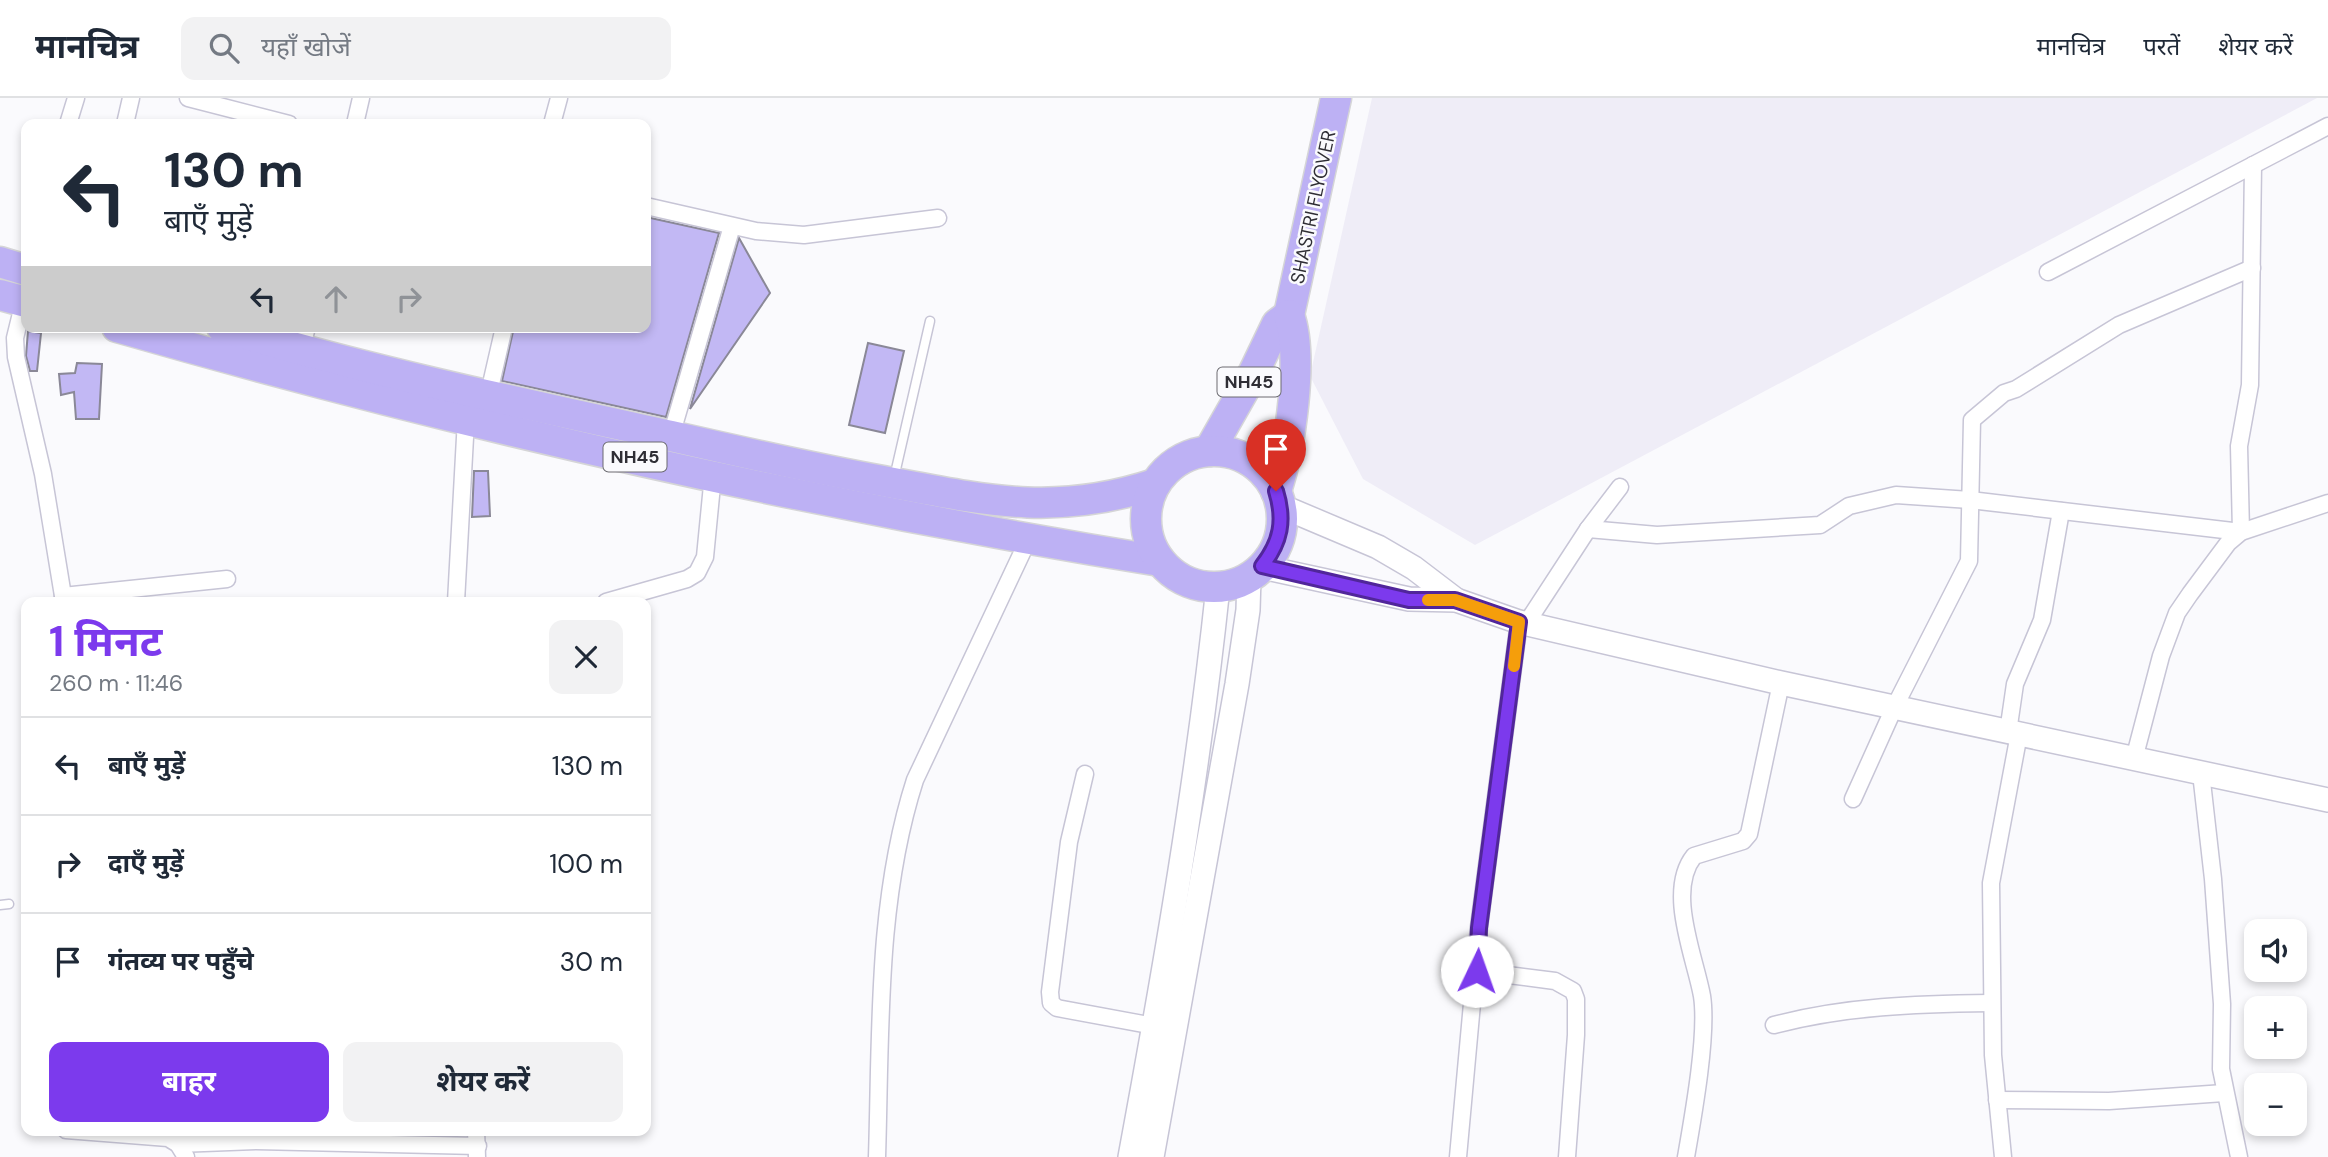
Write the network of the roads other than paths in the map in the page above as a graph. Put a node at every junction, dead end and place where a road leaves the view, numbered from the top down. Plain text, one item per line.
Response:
1 (76, 98) edge
2 (131, 98) edge
3 (188, 98) edge
4 (360, 98) edge
5 (559, 98) edge
6 (1336, 98) edge
7 (70, 119) edge
8 (126, 119) edge
9 (270, 119) edge
10 (356, 119) edge
11 (553, 119) edge
12 (2328, 126) edge
13 (2253, 165) junction
14 (651, 207) edge
15 (939, 218) dead end
16 (732, 226) junction
17 (0, 262) edge
18 (21, 268) edge
19 (2252, 268) junction
20 (2048, 272) dead end
21 (19, 297) edge
22 (1289, 315) junction
23 (930, 321) dead end
24 (138, 333) edge
25 (263, 333) edge
26 (503, 333) edge
27 (304, 339) edge
28 (488, 397) junction
29 (466, 419) junction
30 (671, 436) junction
31 (1209, 451) junction
32 (713, 475) junction
33 (893, 483) junction
34 (1155, 484) junction
35 (1620, 487) dead end
36 (1278, 498) junction
37 (1970, 500) junction
38 (2328, 503) edge
39 (2061, 511) junction
40 (1588, 529) junction
41 (2241, 532) junction
42 (1028, 540) junction
43 (1160, 561) junction
44 (1256, 572) junction
45 (227, 579) dead end
46 (1218, 587) junction
47 (64, 597) edge
48 (80, 597) edge
49 (456, 597) edge
50 (624, 597) edge
51 (1455, 600) junction
52 (1523, 623) junction
53 (1781, 683) junction
54 (1894, 708) junction
55 (2013, 733) junction
56 (2134, 759) junction
57 (2201, 773) junction
58 (1085, 774) dead end
59 (1853, 799) dead end
60 (2328, 800) edge
61 (1477, 971) junction
62 (1991, 1003) junction
63 (1774, 1025) dead end
64 (1154, 1026) junction
65 (2224, 1093) junction
66 (1997, 1100) junction
67 (142, 1136) edge
68 (477, 1144) edge
69 (182, 1150) edge
70 (877, 1157) edge
71 (1130, 1157) edge
72 (1152, 1157) edge
73 (1458, 1157) edge
74 (1567, 1157) edge
75 (1686, 1157) edge
76 (2003, 1157) edge
77 (2239, 1157) edge

1 - 7 street
2 - 8 street
3 - 9 street
4 - 10 street
5 - 11 street
6 - 22 highway, SHASTRI FLYOVER / NH45
12 - 13 street
13 - 19 street
13 - 20 street
14 - 16 street
15 - 16 street
16 - 30 street
17 - 18 highway
19 - 37 street
19 - 41 street
21 - 47 street
22 - 31 highway, NH45
22 - 36 highway, NH45
23 - 33 lane
24 - 29 highway, NH45
25 - 27 highway, NH45
26 - 28 street
27 - 28 highway, NH45
28 - 30 highway, NH45
29 - 32 highway, NH45
29 - 49 street
30 - 33 highway, NH45
31 - 34 highway, NH45
31 - 36 highway
32 - 42 highway, NH45
32 - 50 street
33 - 34 highway, NH45
34 - 43 highway
35 - 40 street
36 - 44 highway, NH45
36 - 51 street
37 - 39 street
37 - 40 street
37 - 54 street
38 - 41 street
39 - 41 street
39 - 55 street
40 - 52 street
41 - 56 street
42 - 43 highway, NH45
42 - 70 street
43 - 46 highway, NH45
44 - 46 highway
44 - 51 street
44 - 72 street
45 - 48 street
46 - 64 street
51 - 52 street
52 - 53 street
52 - 61 street
53 - 54 street
53 - 75 street
54 - 55 street
54 - 59 street
55 - 56 street
55 - 62 street
56 - 57 street
57 - 60 street
57 - 65 street
58 - 64 street
61 - 73 street
61 - 74 street
62 - 63 street
62 - 66 street
64 - 71 street
65 - 66 street
65 - 77 street
66 - 76 street
67 - 69 street
68 - 69 street

